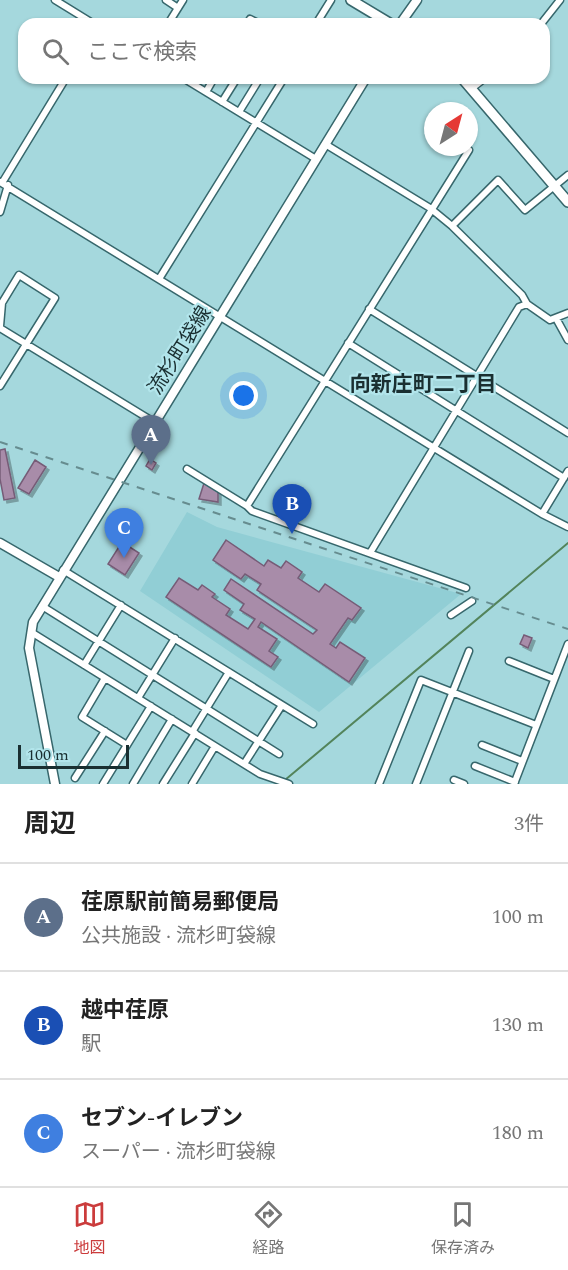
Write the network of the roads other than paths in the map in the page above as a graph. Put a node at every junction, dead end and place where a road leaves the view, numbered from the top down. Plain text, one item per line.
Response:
1 (55, 0) edge
2 (166, 0) edge
3 (183, 0) edge
4 (331, 0) edge
5 (351, 0) edge
6 (417, 0) edge
7 (560, 0) edge
8 (178, 8) junction
9 (84, 18) edge
10 (173, 18) edge
11 (320, 18) edge
12 (381, 18) edge
13 (404, 18) edge
14 (546, 18) edge
15 (62, 84) edge
16 (193, 84) edge
17 (211, 84) edge
18 (233, 84) edge
19 (256, 84) edge
20 (280, 84) edge
21 (362, 84) edge
22 (468, 84) edge
23 (477, 84) edge
24 (472, 88) junction
25 (206, 92) junction
26 (222, 102) junction
27 (239, 112) junction
28 (256, 123) junction
29 (325, 144) junction
30 (465, 156) edge
31 (316, 159) junction
32 (568, 175) edge
33 (3, 183) edge
34 (555, 185) junction
35 (568, 202) edge
36 (430, 208) junction
37 (0, 212) edge
38 (452, 226) junction
39 (159, 279) junction
40 (527, 303) junction
41 (369, 309) junction
42 (568, 313) edge
43 (220, 316) junction
44 (557, 320) junction
45 (0, 327) edge
46 (568, 340) edge
47 (348, 343) junction
48 (26, 344) junction
49 (477, 378) junction
50 (324, 381) junction
51 (0, 387) edge
52 (457, 410) junction
53 (154, 422) junction
54 (568, 433) edge
55 (434, 448) junction
56 (187, 469) dead end
57 (568, 471) edge
58 (564, 478) junction
59 (247, 506) junction
60 (542, 514) junction
61 (568, 527) edge
62 (0, 543) edge
63 (370, 553) junction
64 (61, 574) junction
65 (466, 588) dead end
66 (472, 601) dead end
67 (121, 605) junction
68 (42, 606) junction
69 (451, 615) dead end
70 (30, 631) junction
71 (175, 638) junction
72 (98, 643) junction
73 (568, 644) edge
74 (469, 651) dead end
75 (509, 661) dead end
76 (84, 665) junction
77 (229, 672) junction
78 (152, 676) junction
79 (105, 678) junction
80 (554, 679) junction
81 (452, 693) junction
82 (138, 698) junction
83 (282, 705) junction
84 (151, 706) junction
85 (206, 709) junction
86 (172, 719) junction
87 (313, 723) dead end
88 (536, 725) junction
89 (105, 731) junction
90 (194, 732) junction
91 (260, 742) junction
92 (127, 745) junction
93 (215, 746) junction
94 (482, 746) dead end
95 (279, 754) dead end
96 (522, 761) junction
97 (244, 764) junction
98 (475, 766) dead end
99 (75, 778) dead end
100 (454, 780) dead end
101 (514, 783) edge
102 (55, 784) edge
103 (103, 784) edge
104 (133, 784) edge
105 (163, 784) edge
106 (192, 784) edge
107 (289, 784) edge
108 (380, 784) edge
109 (416, 784) edge
110 (464, 784) edge

1 - 9 street
2 - 8 street
3 - 8 street
4 - 11 street
5 - 12 main road
6 - 13 main road
7 - 14 street
8 - 10 street
15 - 33 street
16 - 25 street
17 - 25 street
18 - 26 street
19 - 27 street
20 - 28 street
21 - 29 main road, 流杉町袋線
22 - 24 main road
23 - 24 street
24 - 34 main road
25 - 26 street
26 - 27 street
27 - 28 street
28 - 31 street
28 - 39 street
29 - 31 main road, 流杉町袋線
29 - 36 street
30 - 36 street
31 - 43 main road, 流杉町袋線
32 - 34 street
33 - 37 street
33 - 39 street
34 - 35 main road
34 - 38 street
36 - 38 street
36 - 41 street
38 - 40 street
39 - 43 street
40 - 44 street
40 - 49 street
41 - 47 street
41 - 49 street
42 - 44 street
43 - 50 street
43 - 53 main road, 流杉町袋線
44 - 46 street
45 - 48 street
45 - 48 street
47 - 50 street
47 - 52 street
48 - 51 street
48 - 53 street
49 - 52 street
49 - 54 street
50 - 55 street
50 - 59 street
52 - 55 street
52 - 58 street
53 - 64 main road, 流杉町袋線
55 - 60 street
55 - 63 street
56 - 59 street
57 - 58 street
58 - 60 street
59 - 63 street
60 - 61 street
62 - 64 main road
63 - 65 street
64 - 67 street
64 - 68 main road, 流杉町袋線
66 - 69 street
67 - 71 street
67 - 72 street
68 - 70 main road, 流杉町袋線
68 - 72 street
70 - 76 street
70 - 102 main road, 流杉町袋線
71 - 77 street
71 - 78 street
72 - 76 street
72 - 78 street
73 - 80 street
74 - 81 street
75 - 80 street
76 - 79 street
77 - 83 street
77 - 85 street
78 - 82 street
78 - 85 street
79 - 82 street
79 - 89 street
80 - 88 street
81 - 88 street
81 - 108 street
81 - 109 street
82 - 84 street
83 - 87 street
83 - 91 street
84 - 86 street
84 - 92 street
85 - 90 street
85 - 91 street
86 - 90 street
86 - 104 street
88 - 96 street
89 - 92 street
89 - 99 street
90 - 93 street
90 - 105 street
91 - 95 street
91 - 97 street
92 - 103 street
93 - 97 street
93 - 106 street
94 - 96 street
96 - 101 street
97 - 107 street
98 - 101 street
100 - 110 street

